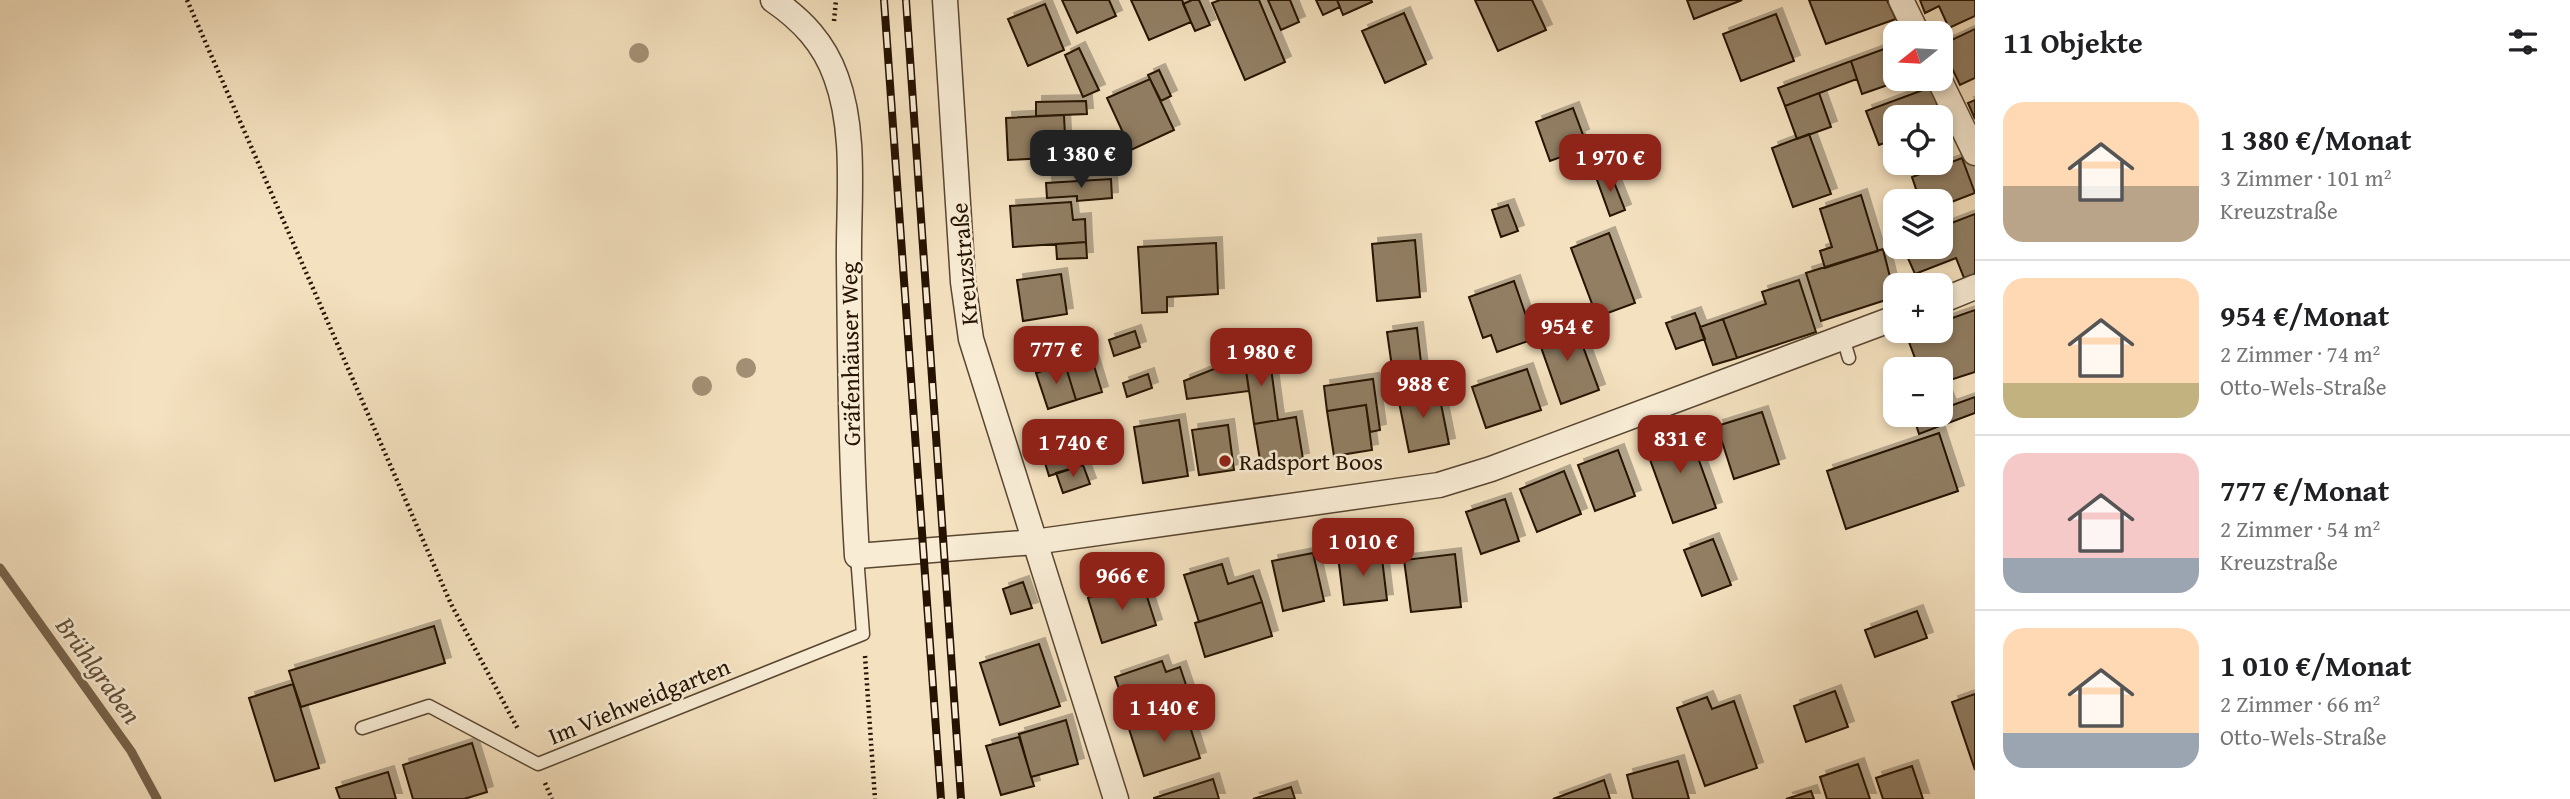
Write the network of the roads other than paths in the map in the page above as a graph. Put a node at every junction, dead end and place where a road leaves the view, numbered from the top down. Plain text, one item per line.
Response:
1 (773, 0) edge
2 (945, 0) edge
3 (1901, 0) edge
4 (1911, 21) edge
5 (1945, 91) edge
6 (1975, 153) edge
7 (1975, 287) edge
8 (1953, 295) edge
9 (1883, 325) edge
10 (1034, 542) junction
11 (857, 556) junction
12 (362, 728) dead end
13 (1116, 799) edge

1 - 11 street, Gräfenhäuser Weg
2 - 10 street, Kreuzstraße
3 - 4 street
5 - 6 street
7 - 8 street
9 - 10 street
10 - 11 street
10 - 13 street, Kreuzstraße
11 - 12 lane, Im Viehweidgarten

